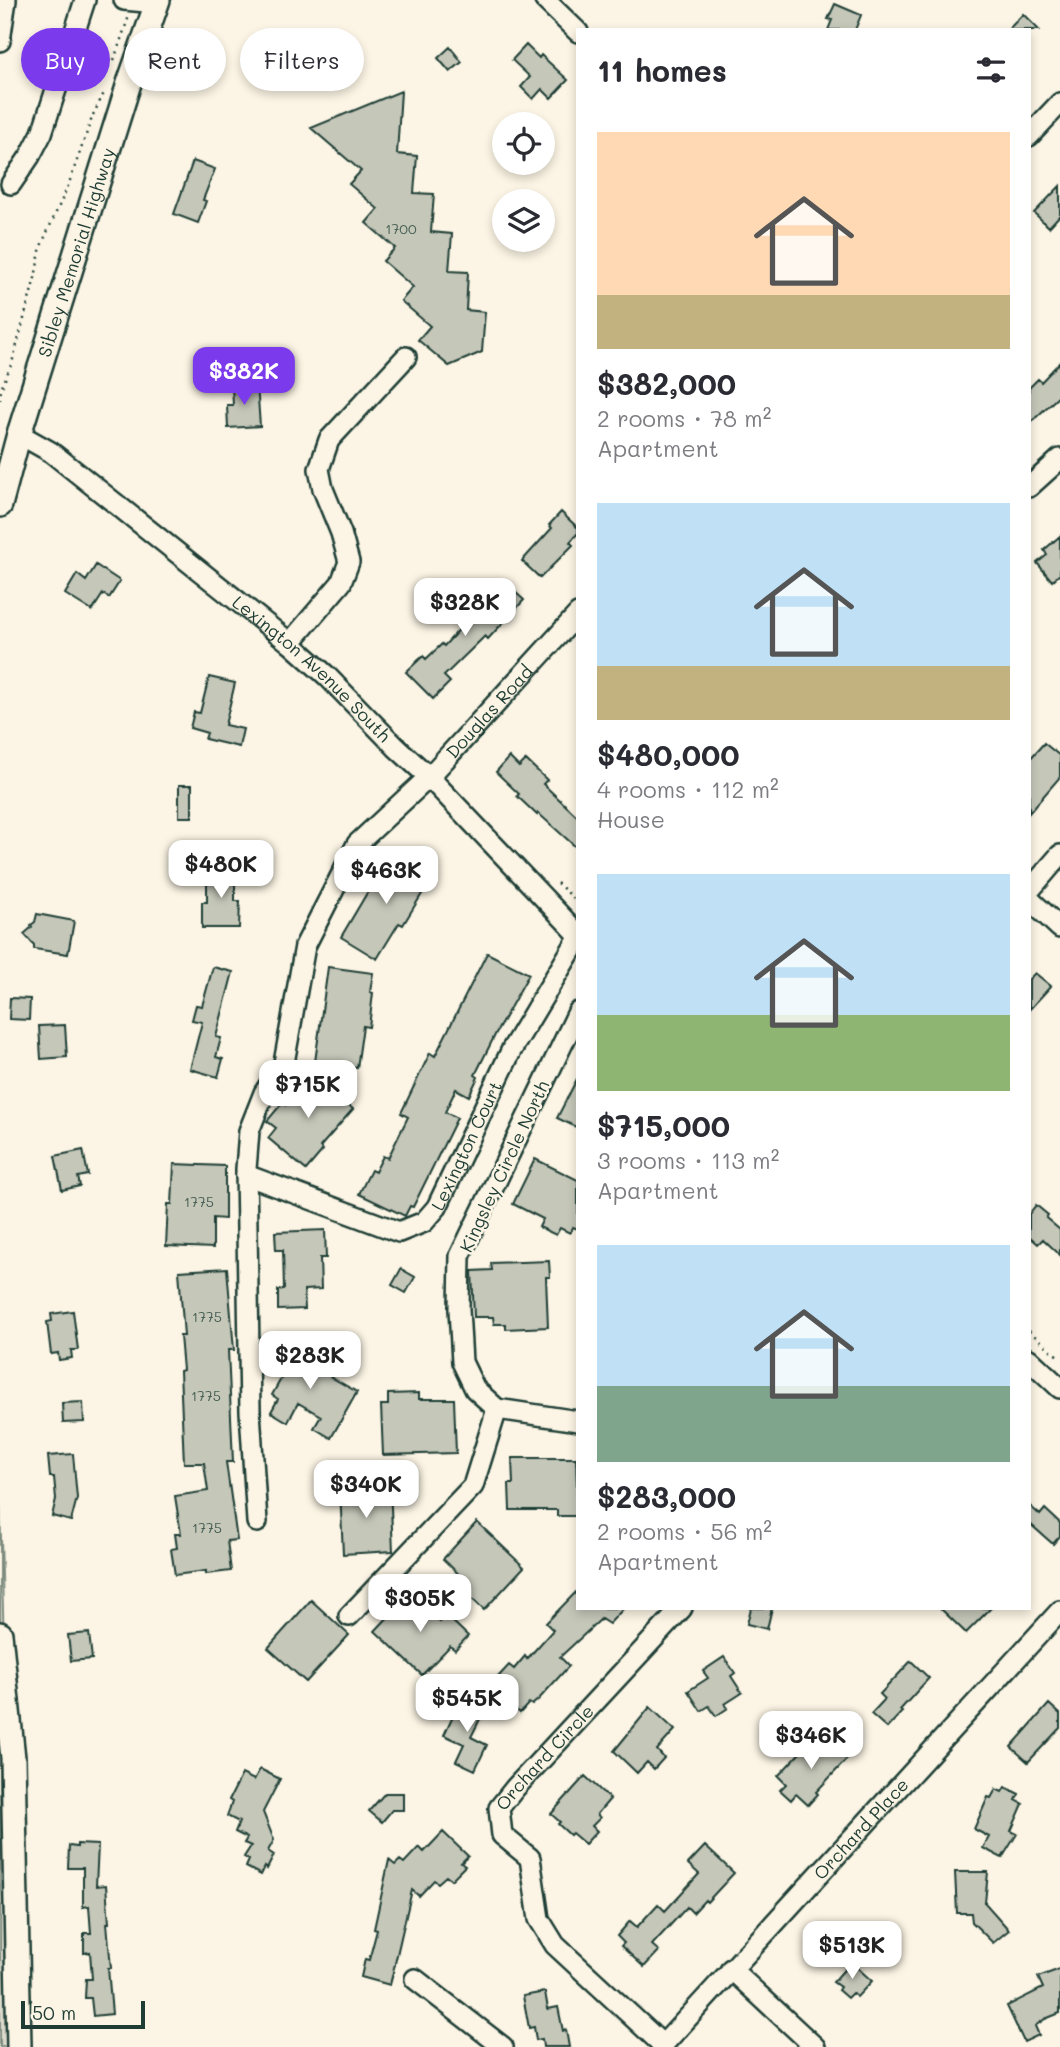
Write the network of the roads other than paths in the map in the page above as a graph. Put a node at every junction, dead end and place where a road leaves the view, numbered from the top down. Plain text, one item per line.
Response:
1 (6, 0) edge
2 (85, 0) edge
3 (545, 0) edge
4 (129, 1) edge
5 (158, 1) edge
6 (576, 30) edge
7 (0, 41) edge
8 (1060, 103) edge
9 (1031, 134) edge
10 (11, 184) dead end
11 (406, 357) dead end
12 (19, 434) junction
13 (1060, 459) edge
14 (1031, 485) edge
15 (0, 505) edge
16 (576, 616) edge
17 (290, 643) junction
18 (429, 777) junction
19 (1060, 855) edge
20 (1031, 889) edge
21 (1031, 901) edge
22 (1060, 928) edge
23 (576, 935) edge
24 (576, 940) edge
25 (576, 1016) edge
26 (246, 1175) junction
27 (1031, 1360) edge
28 (1057, 1379) edge
29 (497, 1409) junction
30 (574, 1420) edge
31 (257, 1522) dead end
32 (680, 1610) edge
33 (1060, 1611) edge
34 (349, 1616) dead end
35 (0, 1634) edge
36 (731, 1969) junction
37 (415, 1979) dead end
38 (662, 2046) edge
39 (19, 2047) edge
40 (503, 2047) edge
41 (815, 2047) edge

1 - 7 street
2 - 10 street
3 - 6 street
4 - 5 street
5 - 12 main road, Sibley Memorial Highway
8 - 9 street
11 - 17 street
12 - 15 main road, Sibley Memorial Highway
12 - 17 street, Lexington Avenue South
13 - 14 street
16 - 18 street, Douglas Road
17 - 18 street, Lexington Avenue South
18 - 23 street, Lexington Avenue South
18 - 26 street, Douglas Road
19 - 20 street
21 - 22 street
24 - 26 street, Lexington Court
25 - 29 street, Kingsley Circle North
26 - 31 street, Douglas Road
27 - 28 street
29 - 30 street
29 - 34 street
32 - 38 street, Orchard Circle
33 - 36 street, Orchard Place
35 - 39 main road
36 - 38 street, Orchard Place
36 - 41 street
37 - 40 street

